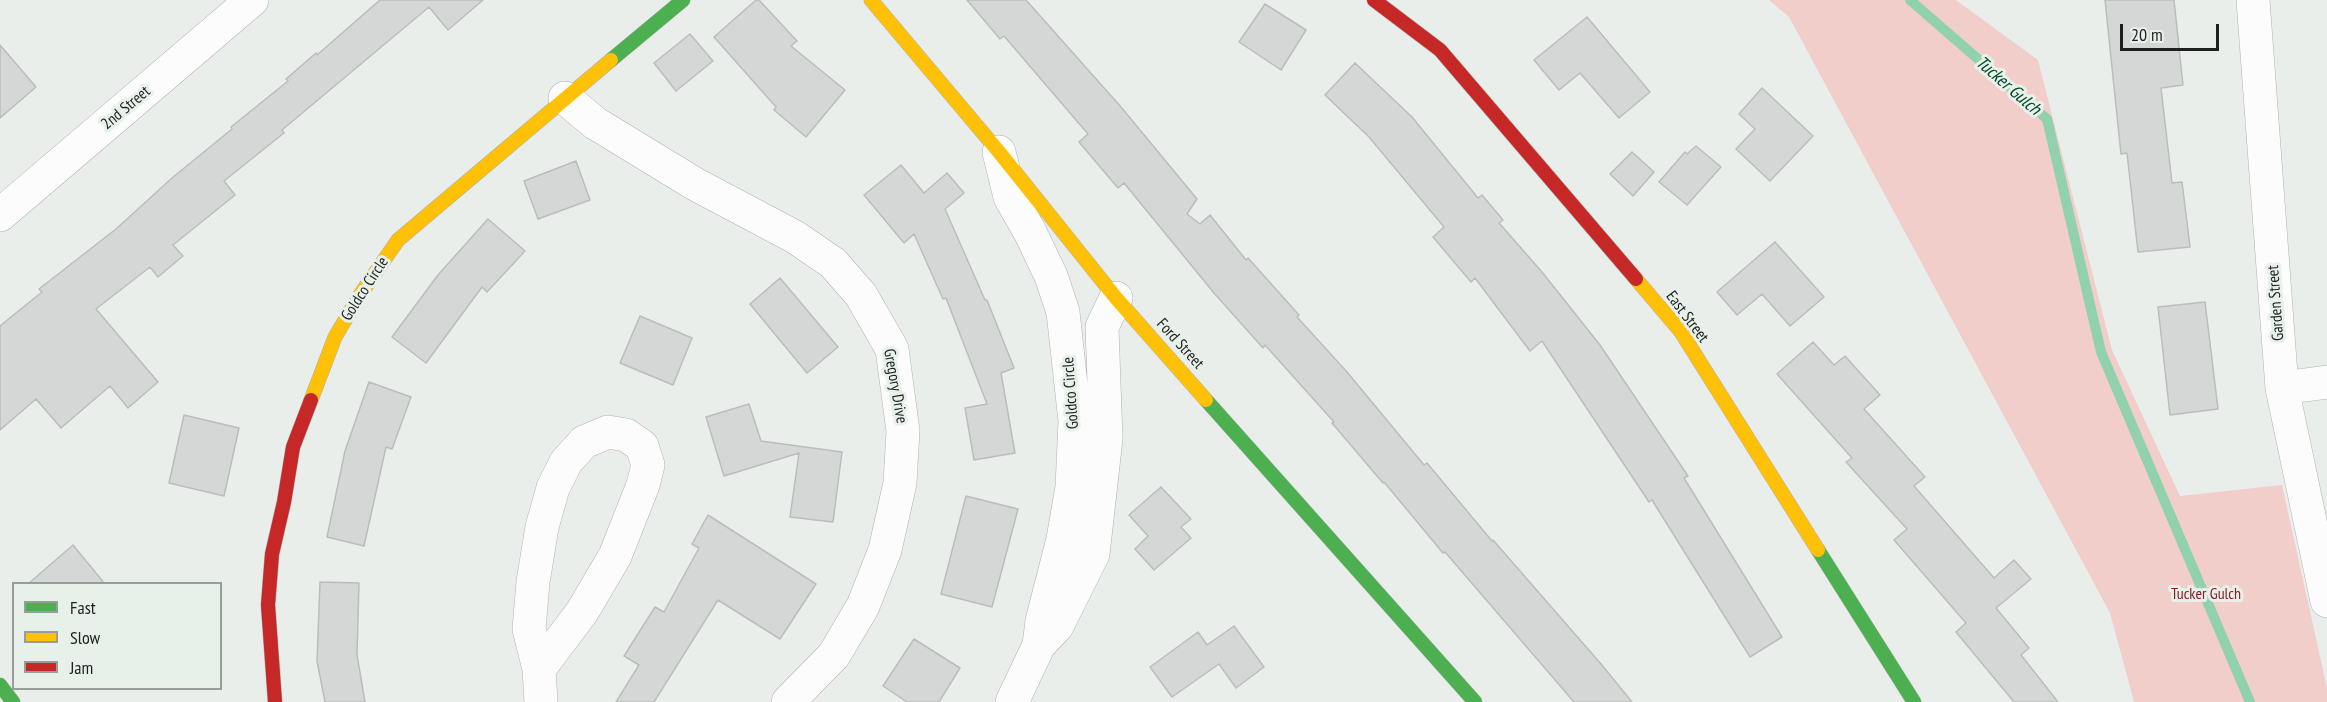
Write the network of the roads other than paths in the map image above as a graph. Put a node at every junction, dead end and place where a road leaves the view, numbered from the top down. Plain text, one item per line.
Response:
1 (252, 0) edge
2 (683, 0) edge
3 (871, 0) edge
4 (1374, 0) edge
5 (2253, 0) edge
6 (565, 98) junction
7 (999, 152) junction
8 (0, 215) edge
9 (1116, 298) junction
10 (2327, 382) edge
11 (2282, 388) junction
12 (2327, 601) edge
13 (1039, 645) junction
14 (539, 669) junction
15 (0, 686) edge
16 (14, 702) edge
17 (275, 702) edge
18 (541, 702) edge
19 (788, 702) edge
20 (1012, 702) edge
21 (1475, 702) edge
22 (1914, 702) edge

1 - 8 street, 2nd Street
2 - 6 street, Goldco Circle
3 - 7 street, Ford Street
4 - 22 street, East Street
5 - 11 street, Garden Street
6 - 17 street, Goldco Circle
6 - 19 street, Gregory Drive
7 - 9 street, Ford Street
7 - 13 street, Goldco Circle
9 - 13 street, Goldco Circle
9 - 21 street, Ford Street
10 - 11 street
11 - 12 street, Garden Street
13 - 20 street, Goldco Circle
14 - 14 street
14 - 18 street
15 - 16 street

